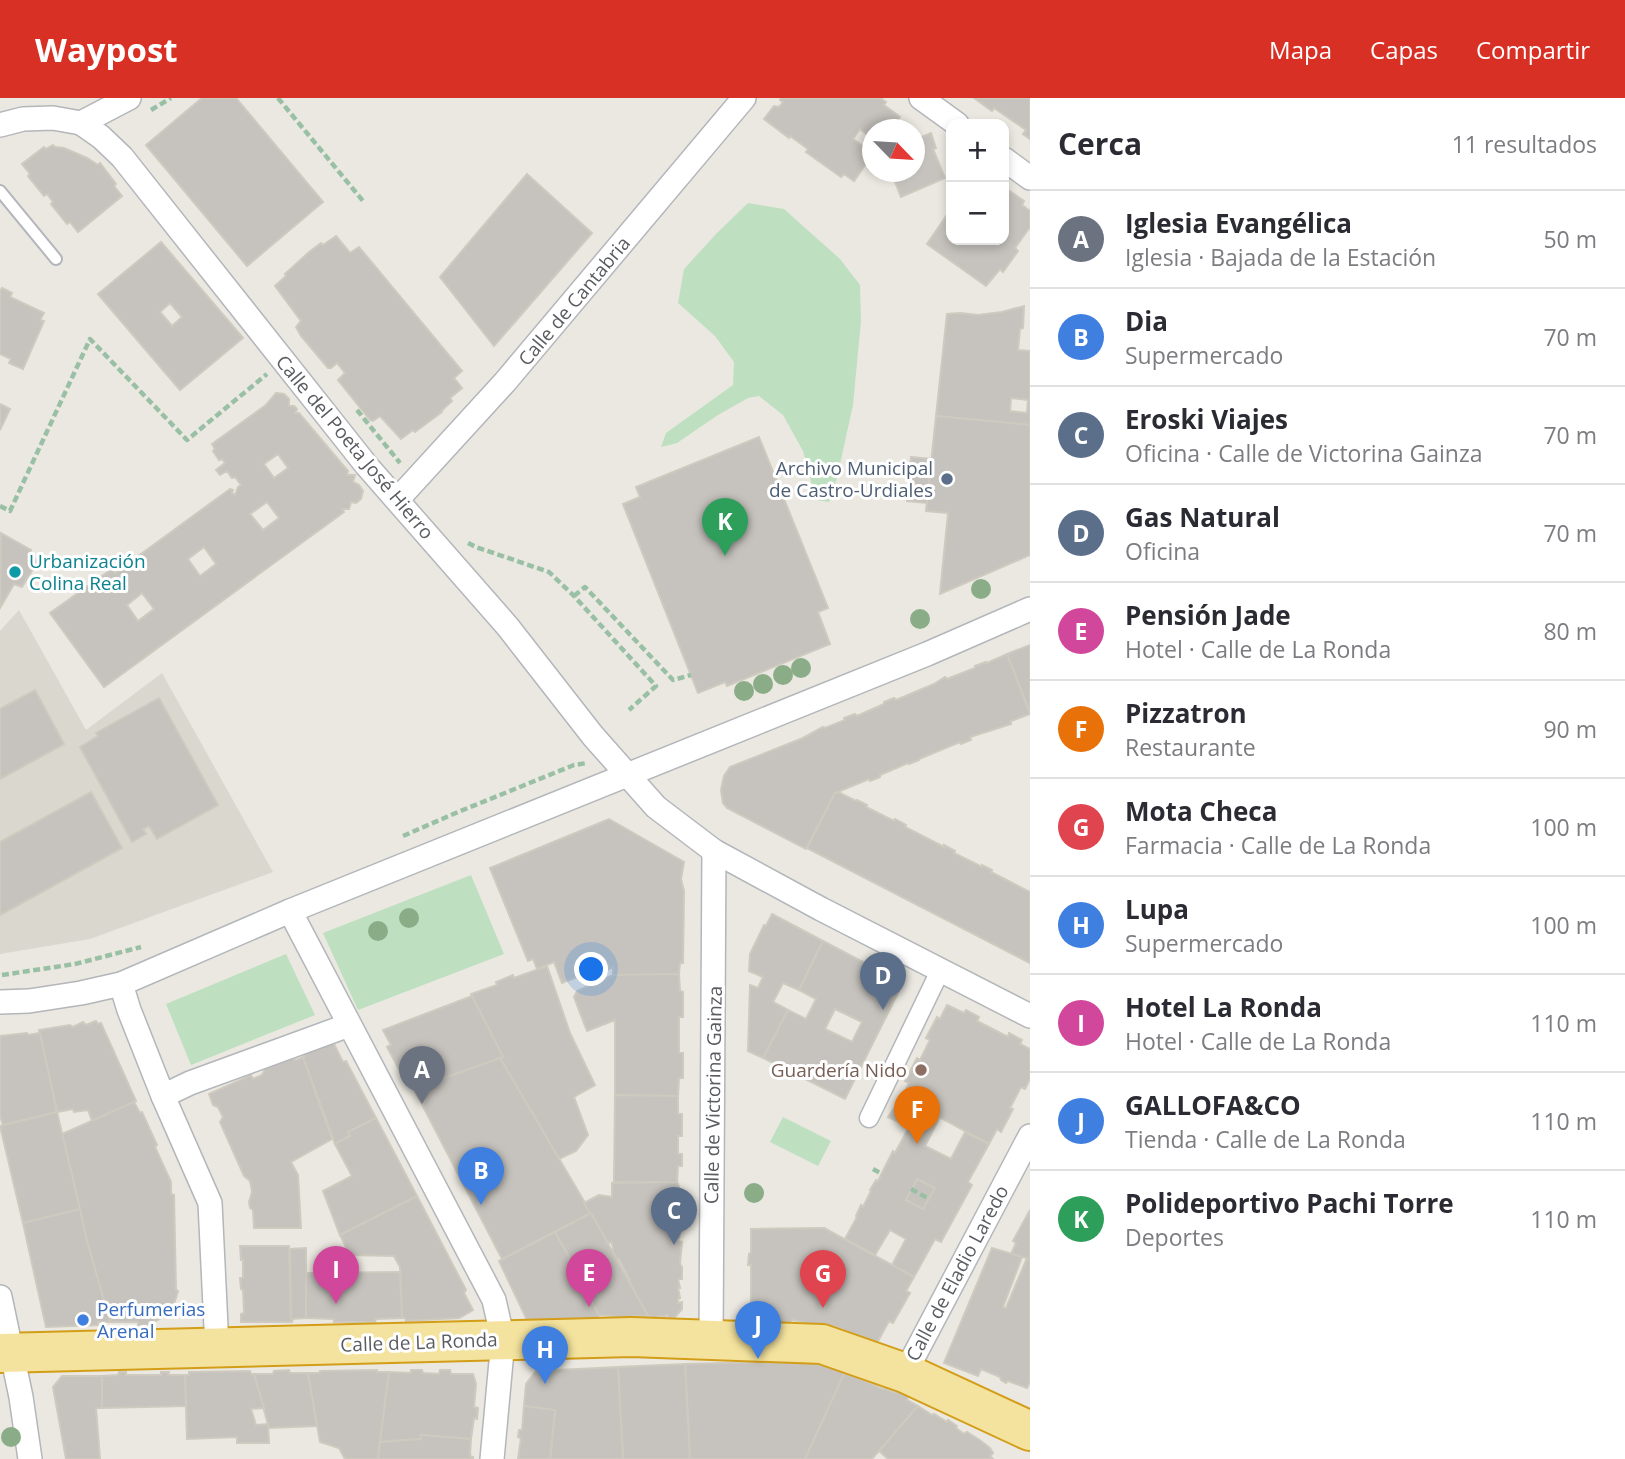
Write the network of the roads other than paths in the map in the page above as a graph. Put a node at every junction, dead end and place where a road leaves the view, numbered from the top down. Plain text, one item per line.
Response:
1 (744, 98) edge
2 (921, 98) edge
3 (135, 107) edge
4 (950, 119) edge
5 (81, 123) junction
6 (0, 125) edge
7 (1009, 163) edge
8 (1030, 178) edge
9 (0, 191) edge
10 (57, 259) dead end
11 (398, 499) junction
12 (1030, 609) edge
13 (628, 774) junction
14 (714, 851) junction
15 (290, 911) junction
16 (940, 971) junction
17 (121, 984) junction
18 (0, 1002) edge
19 (1030, 1016) edge
20 (349, 1025) junction
21 (163, 1096) junction
22 (869, 1118) dead end
23 (1030, 1136) edge
24 (0, 1297) edge
25 (503, 1340) junction
26 (711, 1340) junction
27 (217, 1348) junction
28 (6, 1353) edge
29 (905, 1373) junction
30 (1030, 1431) edge
31 (30, 1459) edge
32 (492, 1459) edge

1 - 11 street, Calle de Cantabria
2 - 4 street
3 - 5 street
5 - 6 street
5 - 11 street, Calle del Poeta José Hierro
7 - 8 street
9 - 10 lane
11 - 13 street, Calle del Poeta José Hierro
12 - 13 street
13 - 14 street, Calle del Poeta José Hierro
13 - 15 street
14 - 16 street, Calle del Poeta José Hierro
14 - 26 street, Calle de Victorina Gainza
15 - 17 street
15 - 20 street
16 - 19 street, Calle del Poeta José Hierro
16 - 22 street
17 - 18 street
17 - 21 street
20 - 21 street
20 - 25 street
21 - 27 street
23 - 29 street, Calle de Eladio Laredo
24 - 28 street
25 - 26 highway, Calle de La Ronda
25 - 27 highway, Calle de La Ronda
25 - 32 street
26 - 29 highway, Calle de La Ronda
27 - 28 highway, Calle de La Ronda
28 - 31 street
29 - 30 highway, Calle de La Ronda

